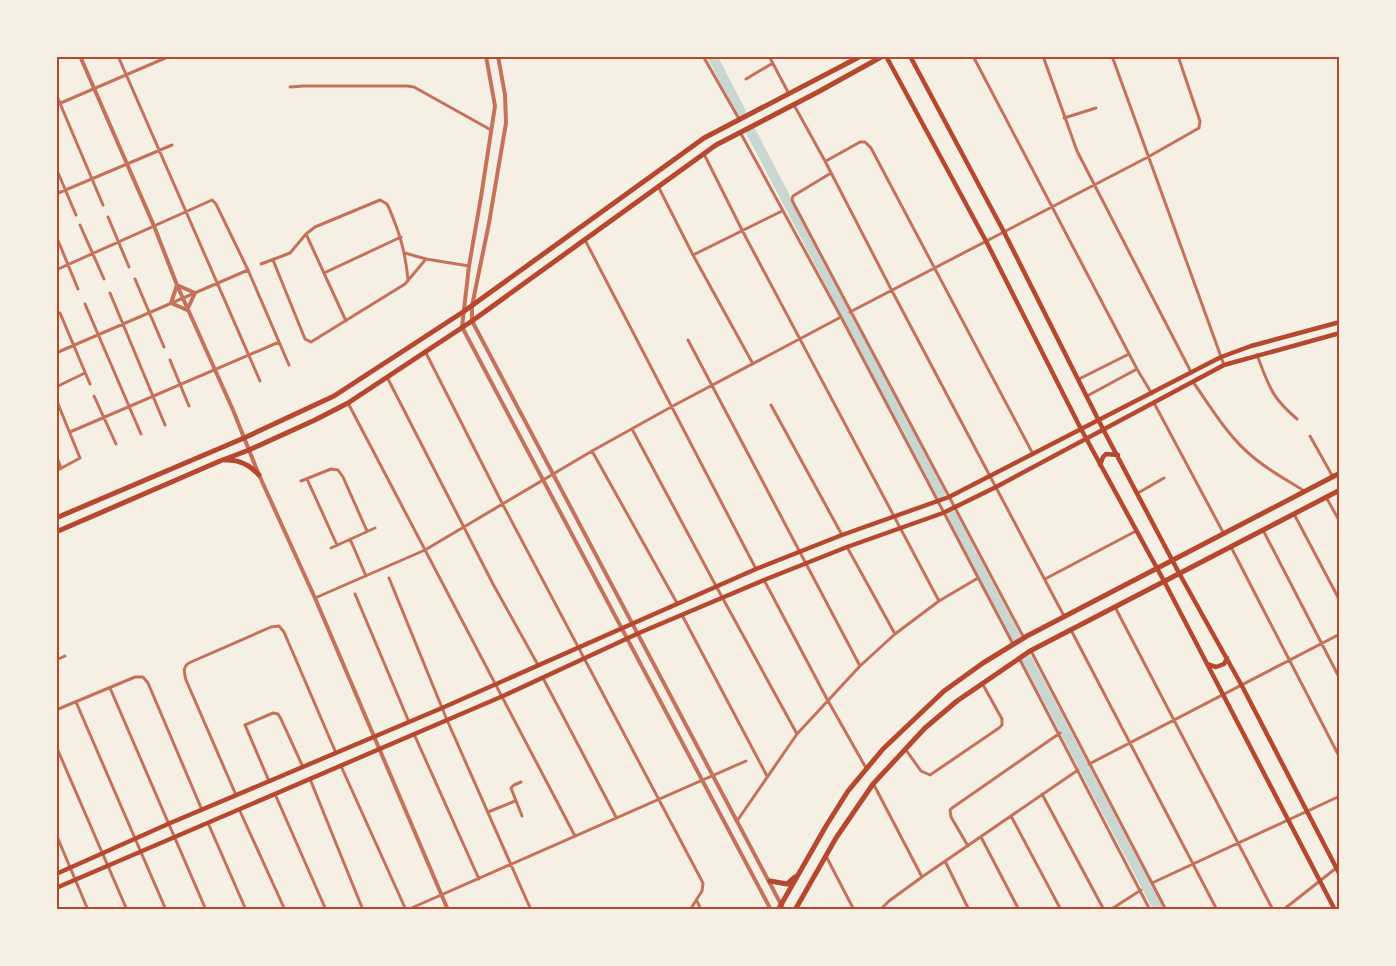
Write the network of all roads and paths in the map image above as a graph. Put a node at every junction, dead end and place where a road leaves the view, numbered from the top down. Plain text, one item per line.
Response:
1 (80, 56) edge
2 (118, 56) edge
3 (170, 56) edge
4 (486, 56) edge
5 (498, 56) edge
6 (703, 56) edge
7 (769, 56) edge
8 (861, 56) edge
9 (885, 56) edge
10 (910, 56) edge
11 (973, 56) edge
12 (1043, 56) edge
13 (1112, 56) edge
14 (1178, 56) edge
15 (773, 63) junction
16 (126, 76) junction
17 (746, 79) dead end
18 (290, 88) dead end
19 (94, 89) junction
20 (56, 94) edge
21 (790, 94) junction
22 (58, 104) edge
23 (794, 104) junction
24 (495, 106) junction
25 (506, 106) junction
26 (1096, 108) dead end
27 (1064, 118) junction
28 (739, 119) junction
29 (491, 130) junction
30 (740, 132) junction
31 (172, 145) dead end
32 (158, 150) junction
33 (703, 153) junction
34 (1148, 156) junction
35 (825, 161) junction
36 (127, 164) junction
37 (56, 168) edge
38 (831, 173) junction
39 (91, 178) junction
40 (1094, 184) junction
41 (657, 186) junction
42 (65, 190) junction
43 (56, 194) edge
44 (103, 205) dead end
45 (1052, 206) junction
46 (782, 211) junction
47 (186, 212) junction
48 (76, 214) dead end
49 (108, 217) dead end
50 (80, 225) dead end
51 (154, 226) junction
52 (742, 230) junction
53 (1004, 232) junction
54 (306, 234) junction
55 (401, 237) junction
56 (56, 238) edge
57 (584, 240) junction
58 (986, 241) junction
59 (119, 242) junction
60 (92, 254) junction
61 (405, 254) junction
62 (693, 255) junction
63 (426, 259) junction
64 (273, 260) junction
65 (68, 264) junction
66 (261, 264) dead end
67 (468, 266) junction
68 (934, 267) junction
69 (129, 268) dead end
70 (56, 270) edge
71 (248, 270) junction
72 (324, 273) junction
73 (104, 279) dead end
74 (135, 279) dead end
75 (408, 279) junction
76 (216, 283) junction
77 (177, 285) junction
78 (78, 289) dead end
79 (891, 289) junction
80 (195, 292) junction
81 (110, 293) dead end
82 (182, 298) junction
83 (171, 303) junction
84 (85, 304) dead end
85 (472, 306) junction
86 (187, 310) junction
87 (463, 312) junction
88 (850, 312) junction
89 (60, 313) dead end
90 (149, 313) junction
91 (841, 317) junction
92 (346, 321) junction
93 (472, 321) junction
94 (1340, 322) edge
95 (122, 324) junction
96 (462, 327) junction
97 (1340, 332) edge
98 (1297, 333) junction
99 (98, 335) junction
100 (800, 338) junction
101 (688, 340) dead end
102 (279, 342) junction
103 (73, 345) junction
104 (1289, 346) junction
105 (164, 347) dead end
106 (425, 350) junction
107 (56, 352) edge
108 (1129, 354) junction
109 (1257, 354) junction
110 (248, 355) junction
111 (1221, 357) junction
112 (170, 360) dead end
113 (753, 364) junction
114 (1224, 364) junction
115 (289, 366) dead end
116 (1137, 368) junction
117 (215, 370) junction
118 (1191, 372) junction
119 (85, 373) junction
120 (386, 377) junction
121 (1079, 379) junction
122 (260, 381) dead end
123 (1193, 382) junction
124 (90, 384) dead end
125 (180, 384) junction
126 (712, 385) junction
127 (56, 387) edge
128 (1152, 394) junction
129 (94, 396) dead end
130 (153, 396) junction
131 (1087, 396) junction
132 (56, 399) edge
133 (348, 403) junction
134 (1154, 403) junction
135 (771, 405) dead end
136 (130, 406) junction
137 (189, 406) dead end
138 (671, 407) junction
139 (104, 417) junction
140 (1297, 419) dead end
141 (1099, 420) junction
142 (165, 425) dead end
143 (632, 429) junction
144 (1103, 429) junction
145 (1081, 430) junction
146 (70, 432) junction
147 (141, 434) dead end
148 (1310, 436) dead end
149 (244, 438) junction
150 (1086, 438) junction
151 (116, 444) dead end
152 (249, 450) junction
153 (592, 451) junction
154 (56, 455) edge
155 (1034, 455) junction
156 (1118, 455) junction
157 (220, 461) junction
158 (1100, 465) junction
159 (61, 468) junction
160 (56, 471) edge
161 (1340, 473) edge
162 (553, 474) junction
163 (259, 475) junction
164 (990, 477) junction
165 (1333, 477) junction
166 (1164, 478) dead end
167 (307, 479) junction
168 (543, 480) junction
169 (300, 481) dead end
170 (996, 487) junction
171 (1340, 490) edge
172 (1305, 491) junction
173 (1138, 493) junction
174 (949, 497) junction
175 (1326, 497) junction
176 (937, 502) junction
177 (502, 503) junction
178 (955, 508) junction
179 (943, 513) junction
180 (1294, 514) junction
181 (894, 516) junction
182 (56, 518) edge
183 (1340, 522) edge
184 (463, 526) junction
185 (375, 528) dead end
186 (900, 528) junction
187 (1263, 530) junction
188 (367, 531) junction
189 (1136, 531) junction
190 (56, 532) edge
191 (1224, 534) junction
192 (842, 535) junction
193 (350, 539) junction
194 (337, 545) junction
195 (847, 547) junction
196 (1231, 547) junction
197 (331, 548) dead end
198 (424, 550) junction
199 (800, 551) junction
200 (1173, 561) junction
201 (806, 563) junction
202 (756, 569) junction
203 (1157, 569) junction
204 (1179, 573) junction
205 (366, 576) junction
206 (389, 578) dead end
207 (978, 578) junction
208 (1045, 579) junction
209 (764, 580) junction
210 (1164, 581) junction
211 (716, 586) junction
212 (356, 594) dead end
213 (315, 598) junction
214 (722, 598) junction
215 (939, 601) junction
216 (1340, 601) edge
217 (677, 603) junction
218 (1114, 606) junction
219 (682, 615) junction
220 (1064, 616) junction
221 (634, 623) junction
222 (622, 628) junction
223 (1071, 630) junction
224 (639, 634) junction
225 (896, 634) junction
226 (1340, 634) edge
227 (1024, 638) junction
228 (628, 639) junction
229 (1014, 644) junction
230 (1322, 644) junction
231 (579, 647) junction
232 (1030, 651) junction
233 (65, 656) dead end
234 (1019, 657) junction
235 (584, 658) junction
236 (1227, 658) junction
237 (56, 660) edge
238 (1290, 660) junction
239 (1206, 664) junction
240 (538, 665) junction
241 (860, 666) junction
242 (543, 678) junction
243 (1340, 679) edge
244 (981, 683) junction
245 (496, 684) junction
246 (1242, 686) junction
247 (110, 688) junction
248 (503, 696) junction
249 (1223, 696) junction
250 (827, 699) junction
251 (76, 702) junction
252 (442, 708) junction
253 (56, 710) edge
254 (447, 720) junction
255 (1174, 720) junction
256 (409, 722) junction
257 (1060, 733) junction
258 (414, 734) junction
259 (797, 734) junction
260 (373, 737) junction
261 (1130, 743) junction
262 (56, 746) edge
263 (378, 749) junction
264 (905, 749) junction
265 (336, 754) junction
266 (1340, 758) edge
267 (746, 761) dead end
268 (1089, 764) junction
269 (341, 766) junction
270 (303, 767) junction
271 (866, 768) junction
272 (1078, 770) junction
273 (713, 776) junction
274 (766, 776) junction
275 (310, 779) junction
276 (702, 780) junction
277 (270, 781) junction
278 (521, 782) dead end
279 (873, 784) junction
280 (274, 794) junction
281 (1042, 794) junction
282 (236, 796) junction
283 (1340, 796) edge
284 (659, 799) junction
285 (516, 801) junction
286 (239, 809) junction
287 (202, 810) junction
288 (1306, 811) junction
289 (488, 812) junction
290 (522, 816) dead end
291 (1011, 816) junction
292 (616, 818) junction
293 (1287, 820) junction
294 (737, 821) junction
295 (208, 822) junction
296 (168, 824) junction
297 (56, 834) edge
298 (174, 836) junction
299 (575, 836) junction
300 (981, 837) junction
301 (136, 839) junction
302 (1237, 843) junction
303 (968, 846) junction
304 (752, 848) junction
305 (141, 852) junction
306 (103, 853) junction
307 (741, 854) junction
308 (826, 855) junction
309 (946, 861) junction
310 (512, 864) junction
311 (1192, 864) junction
312 (108, 866) junction
313 (1338, 866) edge
314 (70, 868) junction
315 (56, 874) edge
316 (799, 874) junction
317 (1340, 875) edge
318 (922, 877) junction
319 (479, 879) junction
320 (76, 880) junction
321 (1320, 880) junction
322 (770, 881) junction
323 (1152, 883) junction
324 (56, 888) edge
325 (1141, 890) junction
326 (442, 895) junction
327 (697, 901) junction
328 (781, 904) junction
329 (88, 910) edge
330 (127, 910) edge
331 (166, 910) edge
332 (206, 910) edge
333 (246, 910) edge
334 (285, 910) edge
335 (326, 910) edge
336 (363, 910) edge
337 (407, 910) edge
338 (448, 910) edge
339 (531, 910) edge
340 (690, 910) edge
341 (701, 910) edge
342 (772, 910) edge
343 (778, 910) edge
344 (784, 910) edge
345 (795, 910) edge
346 (854, 910) edge
347 (880, 910) edge
348 (969, 910) edge
349 (1019, 910) edge
350 (1060, 910) edge
351 (1104, 910) edge
352 (1110, 910) edge
353 (1150, 910) edge
354 (1166, 910) edge
355 (1216, 910) edge
356 (1273, 910) edge
357 (1283, 910) edge
358 (1335, 910) edge

1 - 19 street
2 - 16 street
3 - 16 street
4 - 24 street
5 - 25 street
6 - 28 street
7 - 15 street
8 - 21 main road
9 - 23 main road
9 - 58 main road
10 - 53 main road
11 - 45 street
12 - 27 street
13 - 34 street
14 - 34 street
15 - 17 street
15 - 21 street
16 - 19 street
16 - 32 street
18 - 29 street
19 - 22 street
19 - 36 street
20 - 22 street
21 - 28 main road
22 - 39 street
23 - 30 main road
23 - 35 street
24 - 25 street
24 - 29 street
25 - 85 street
26 - 27 street
27 - 40 street
28 - 85 main road
29 - 67 street
30 - 33 main road
30 - 46 street
31 - 32 street
32 - 36 street
32 - 47 street
33 - 41 main road
33 - 52 street
34 - 40 street
34 - 111 street
35 - 38 street
35 - 68 street
36 - 39 street
36 - 51 street
37 - 42 street
38 - 79 street
38 - 88 street
39 - 42 street
39 - 44 street
40 - 45 street
40 - 118 street
41 - 57 main road
41 - 62 street
42 - 43 street
42 - 48 street
45 - 53 street
45 - 108 street
46 - 52 street
46 - 91 street
47 - 51 street
47 - 71 street
47 - 76 street
49 - 59 street
50 - 60 street
51 - 59 street
51 - 77 street
52 - 62 street
52 - 100 street
53 - 58 street
53 - 121 main road
54 - 55 street
54 - 64 street
54 - 72 street
55 - 61 street
55 - 72 street
56 - 65 street
57 - 93 main road
57 - 138 street
58 - 68 street
58 - 145 main road
59 - 60 street
59 - 69 street
60 - 65 street
60 - 73 street
61 - 63 street
61 - 75 street
62 - 113 street
63 - 67 street
63 - 75 street
64 - 66 street
64 - 92 street
65 - 70 street
65 - 78 street
67 - 87 street
68 - 79 street
68 - 155 street
71 - 76 street
71 - 102 street
72 - 92 street
74 - 90 street
75 - 92 street
76 - 80 street
76 - 110 street
77 - 80 street
77 - 82 street
77 - 83 street
79 - 88 street
79 - 164 street
80 - 82 street
80 - 86 street
81 - 95 street
82 - 83 street
82 - 86 street
83 - 86 street
83 - 90 street
84 - 99 street
85 - 87 main road
85 - 93 street
86 - 117 street
87 - 96 street
87 - 149 main road
88 - 174 street
89 - 103 street
90 - 95 street
90 - 105 street
91 - 100 street
91 - 176 street
93 - 96 main road
93 - 162 street
94 - 98 main road
95 - 99 street
95 - 130 street
96 - 106 main road
96 - 168 street
97 - 104 main road
98 - 104 main road
98 - 111 main road
99 - 103 street
99 - 136 street
100 - 113 street
100 - 181 street
101 - 126 street
102 - 110 street
102 - 115 street
103 - 107 street
103 - 119 street
104 - 109 main road
106 - 120 main road
106 - 177 street
108 - 116 street
108 - 121 street
109 - 114 main road
109 - 140 street
110 - 117 street
110 - 122 street
111 - 114 street
111 - 118 main road
112 - 125 street
113 - 126 street
114 - 123 main road
116 - 128 street
116 - 131 street
117 - 125 street
117 - 149 street
118 - 128 main road
119 - 124 street
119 - 127 street
120 - 133 main road
120 - 184 street
121 - 131 main road
123 - 134 main road
123 - 172 street
125 - 130 street
125 - 137 street
126 - 138 street
126 - 199 street
128 - 141 main road
129 - 139 street
130 - 136 street
130 - 142 street
131 - 141 main road
132 - 146 street
133 - 152 main road
133 - 198 street
134 - 144 main road
134 - 191 street
135 - 192 street
136 - 139 street
136 - 147 street
138 - 143 street
138 - 202 street
139 - 146 street
139 - 151 street
141 - 144 main road
141 - 145 main road
143 - 153 street
143 - 211 street
144 - 150 main road
144 - 156 main road
145 - 150 main road
145 - 155 main road
146 - 159 street
148 - 165 street
149 - 152 street
149 - 182 main road
150 - 158 main road
150 - 170 main road
152 - 157 main road
152 - 163 street
153 - 162 street
153 - 217 street
154 - 159 street
155 - 164 main road
156 - 158 main road
156 - 173 main road
157 - 163 main road
157 - 190 main road
158 - 189 main road
159 - 160 street
161 - 165 main road
162 - 168 street
162 - 221 street
163 - 213 street
164 - 170 street
164 - 174 main road
165 - 172 main road
166 - 173 street
167 - 169 street
167 - 188 street
167 - 194 street
168 - 177 street
168 - 222 street
170 - 178 main road
170 - 208 street
171 - 175 main road
172 - 191 main road
173 - 200 main road
174 - 176 main road
174 - 178 street
175 - 180 main road
175 - 183 street
176 - 179 street
176 - 181 main road
177 - 184 street
177 - 231 street
178 - 179 main road
178 - 227 street
179 - 186 main road
179 - 207 street
180 - 187 main road
180 - 216 street
181 - 186 street
181 - 192 main road
184 - 198 street
184 - 240 street
185 - 188 street
186 - 195 main road
186 - 215 street
187 - 196 main road
187 - 230 street
188 - 193 street
189 - 203 main road
189 - 208 street
191 - 200 main road
192 - 199 main road
193 - 194 street
193 - 205 street
194 - 197 street
195 - 201 main road
195 - 225 street
196 - 204 main road
196 - 238 street
198 - 205 street
198 - 245 street
199 - 201 street
199 - 202 main road
200 - 203 main road
200 - 204 main road
201 - 209 main road
201 - 241 street
202 - 211 main road
203 - 210 main road
203 - 220 main road
204 - 210 main road
204 - 236 main road
205 - 213 street
206 - 252 street
207 - 215 street
207 - 229 street
208 - 220 street
209 - 214 main road
209 - 250 street
210 - 218 main road
210 - 239 main road
211 - 214 street
211 - 217 main road
212 - 256 street
213 - 260 street
214 - 219 main road
214 - 259 street
215 - 225 street
217 - 221 main road
218 - 223 main road
218 - 255 street
219 - 224 main road
219 - 274 street
220 - 227 main road
221 - 222 main road
221 - 224 street
222 - 228 street
222 - 231 main road
223 - 232 main road
223 - 261 street
224 - 228 main road
224 - 273 street
225 - 241 street
226 - 230 street
227 - 229 main road
228 - 235 main road
228 - 276 street
229 - 271 main road
230 - 238 street
230 - 243 street
231 - 235 street
231 - 240 main road
232 - 234 main road
232 - 268 street
233 - 237 street
234 - 244 main road
234 - 257 street
235 - 242 main road
235 - 284 street
236 - 239 main road
236 - 246 main road
238 - 246 street
238 - 266 street
239 - 249 main road
240 - 245 main road
241 - 250 street
242 - 248 main road
242 - 292 street
244 - 264 main road
244 - 264 street
245 - 248 street
245 - 252 main road
246 - 249 street
246 - 288 main road
247 - 251 street
247 - 287 street
247 - 296 street
248 - 254 main road
248 - 299 street
249 - 255 street
249 - 293 main road
250 - 259 street
250 - 271 street
251 - 253 street
251 - 301 street
252 - 254 street
252 - 256 main road
254 - 258 main road
254 - 289 street
255 - 261 street
255 - 302 street
256 - 260 main road
257 - 272 street
257 - 303 street
258 - 263 main road
258 - 319 street
259 - 274 street
260 - 263 street
260 - 265 main road
261 - 268 street
261 - 311 street
262 - 306 street
263 - 269 main road
263 - 326 street
264 - 279 main road
265 - 270 main road
265 - 282 street
267 - 273 street
268 - 323 street
269 - 275 main road
269 - 337 street
270 - 277 main road
270 - 277 street
271 - 316 main road
272 - 281 street
272 - 325 street
273 - 276 street
273 - 294 street
274 - 294 street
275 - 280 main road
275 - 336 street
276 - 284 street
276 - 307 street
277 - 282 main road
278 - 285 street
279 - 308 main road
279 - 318 street
280 - 286 main road
280 - 335 street
281 - 291 street
281 - 351 street
282 - 287 main road
283 - 288 street
284 - 292 street
284 - 327 street
285 - 289 street
285 - 290 street
286 - 295 main road
286 - 334 street
287 - 296 main road
288 - 293 street
288 - 313 main road
289 - 310 street
291 - 300 street
291 - 350 street
292 - 299 street
293 - 302 street
293 - 321 main road
294 - 304 street
295 - 298 main road
295 - 333 street
296 - 298 street
296 - 301 main road
297 - 314 street
298 - 305 main road
298 - 332 street
299 - 310 street
300 - 303 street
300 - 349 street
301 - 305 street
301 - 306 main road
302 - 311 street
302 - 356 street
303 - 309 street
304 - 307 street
304 - 322 street
305 - 312 main road
305 - 331 street
306 - 312 street
306 - 314 main road
307 - 342 street
308 - 345 main road
308 - 346 street
309 - 318 street
309 - 348 street
310 - 319 street
310 - 339 street
311 - 323 street
311 - 355 street
312 - 320 main road
312 - 330 street
313 - 317 main road
313 - 321 street
314 - 315 main road
314 - 320 street
316 - 322 main road
316 - 328 main road
318 - 347 street
319 - 326 street
320 - 324 main road
320 - 329 street
321 - 357 street
321 - 358 main road
322 - 328 street
323 - 354 street
325 - 352 street
325 - 353 street
326 - 337 street
326 - 338 street
327 - 340 street
327 - 341 street
328 - 343 main road
328 - 344 street

